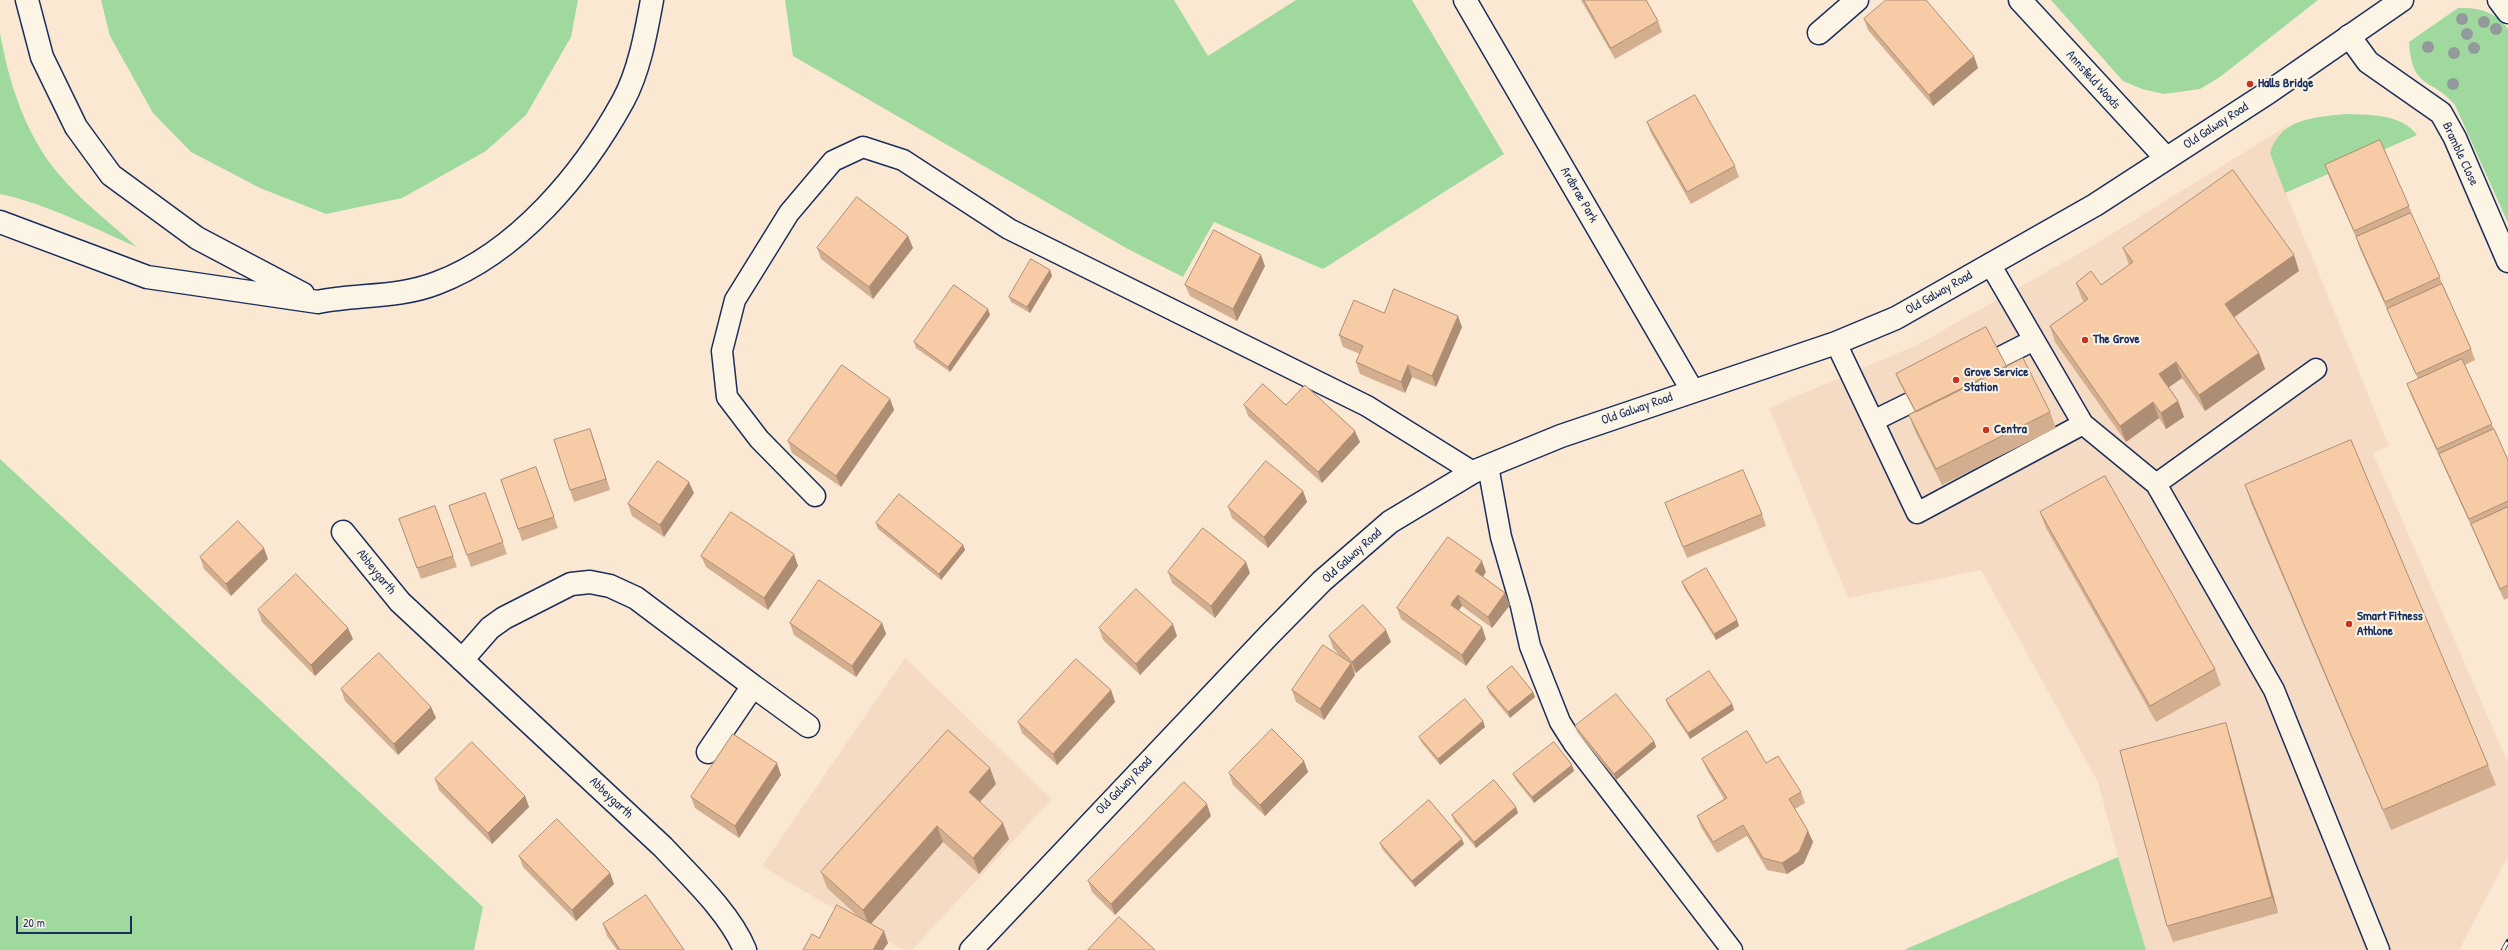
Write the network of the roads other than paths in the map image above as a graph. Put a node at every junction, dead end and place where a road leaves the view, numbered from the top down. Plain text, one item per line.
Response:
1 (27, 0) edge
2 (652, 0) edge
3 (1465, 0) edge
4 (1857, 0) edge
5 (2020, 0) edge
6 (2402, 0) edge
7 (2499, 0) edge
8 (2508, 12) edge
9 (1819, 33) dead end
10 (2349, 36) junction
11 (2166, 158) junction
12 (0, 222) edge
13 (2508, 261) edge
14 (1990, 264) junction
15 (318, 302) junction
16 (2034, 340) junction
17 (1836, 342) junction
18 (2316, 369) dead end
19 (1692, 390) junction
20 (1874, 421) junction
21 (2083, 424) junction
22 (1481, 469) junction
23 (2156, 484) junction
24 (815, 496) dead end
25 (343, 532) dead end
26 (462, 660) junction
27 (753, 686) junction
28 (808, 726) dead end
29 (708, 752) dead end
30 (745, 950) edge
31 (971, 950) edge
32 (1732, 950) edge
33 (2379, 950) edge

1 - 15 main road
2 - 15 main road
3 - 19 main road, Ardbrae Park
4 - 9 main road
5 - 11 main road, Annsfield Woods
6 - 10 main road, Old Galway Road
7 - 8 main road
10 - 11 main road, Old Galway Road
10 - 13 main road, Bramble Close
11 - 14 main road, Old Galway Road
12 - 15 main road
14 - 16 lane
14 - 17 main road, Old Galway Road
16 - 20 lane
16 - 21 lane
17 - 19 main road, Old Galway Road
17 - 20 lane
18 - 23 lane
19 - 22 main road, Old Galway Road
20 - 21 lane
21 - 23 lane
22 - 24 lane
22 - 31 main road, Old Galway Road
22 - 32 lane
23 - 33 lane
25 - 26 main road, Abbeygarth
26 - 27 main road
26 - 30 main road, Abbeygarth
27 - 28 main road
27 - 29 main road

